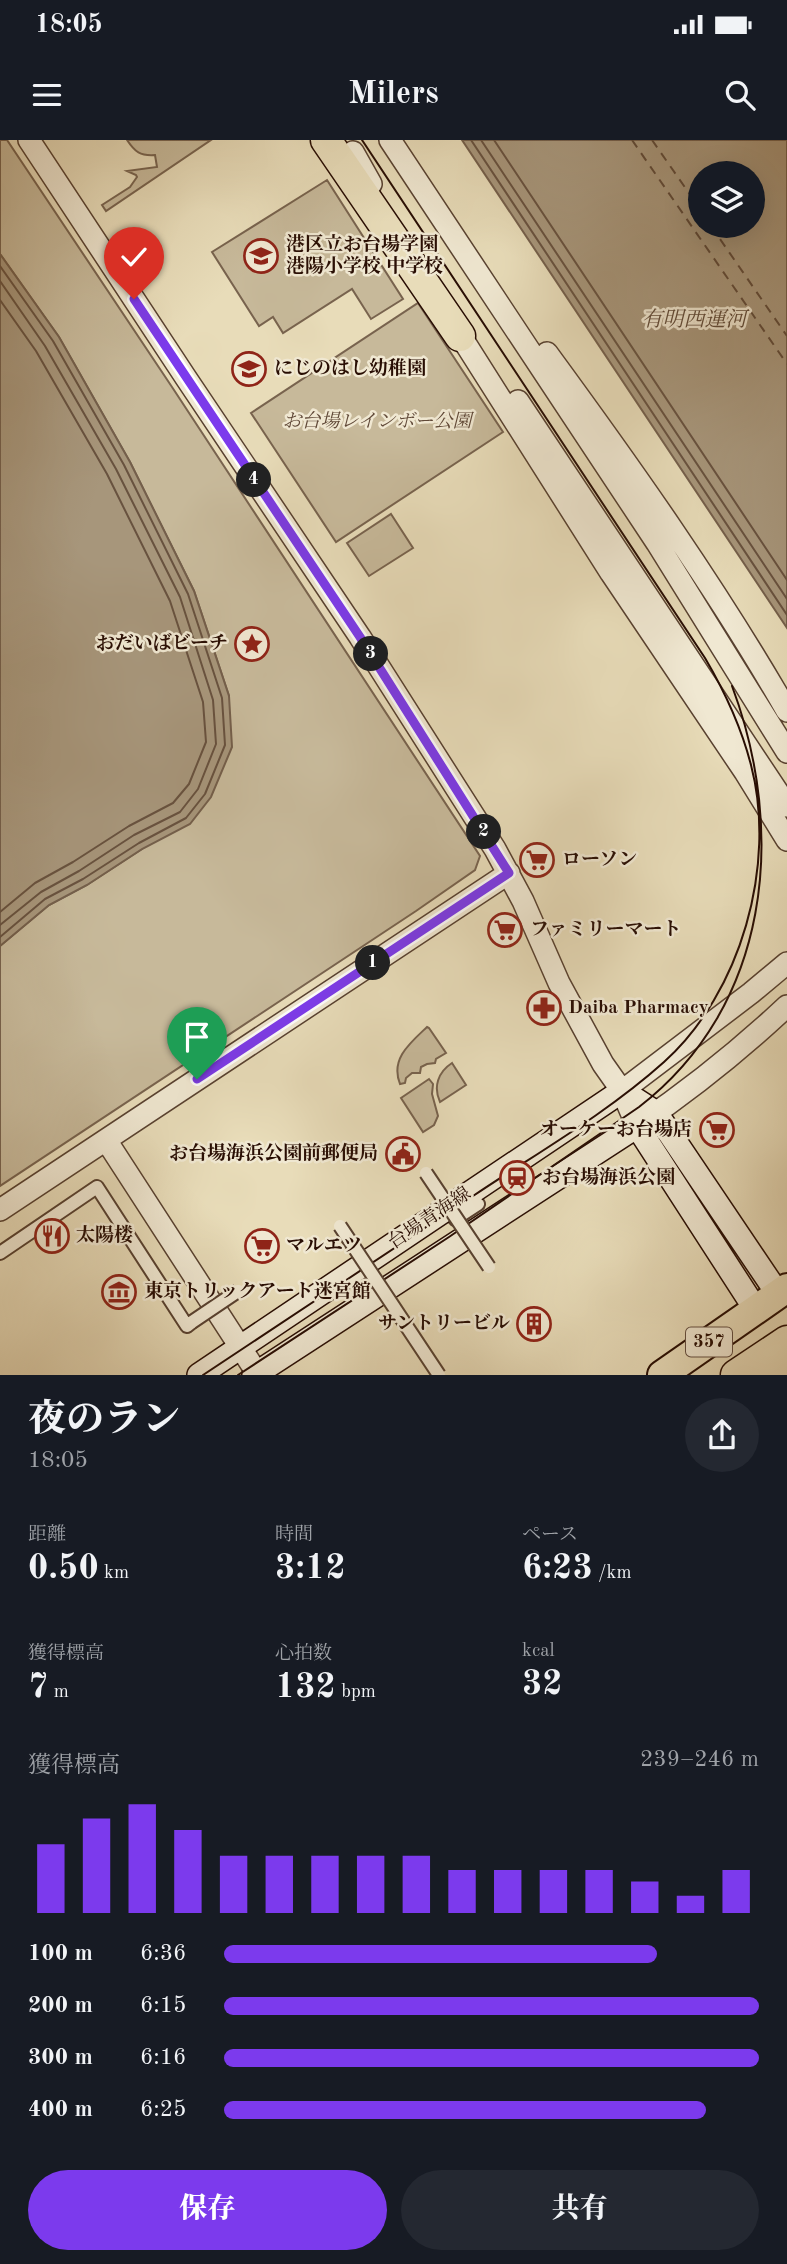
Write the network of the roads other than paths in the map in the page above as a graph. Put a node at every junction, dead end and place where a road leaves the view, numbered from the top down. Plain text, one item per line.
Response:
1 (29, 140) edge
2 (326, 140) edge
3 (390, 140) edge
4 (349, 146) edge
5 (523, 332) junction
6 (474, 350) junction
7 (787, 710) edge
8 (787, 752) edge
9 (787, 806) edge
10 (787, 840) edge
11 (509, 873) junction
12 (787, 963) edge
13 (787, 1006) edge
14 (622, 1091) junction
15 (647, 1119) junction
16 (106, 1140) junction
17 (426, 1173) dead end
18 (478, 1204) dead end
19 (0, 1210) edge
20 (455, 1219) junction
21 (340, 1226) dead end
22 (0, 1253) edge
23 (489, 1267) dead end
24 (238, 1291) dead end
25 (774, 1297) edge
26 (240, 1347) junction
27 (782, 1358) edge
28 (255, 1374) edge
29 (199, 1375) edge
30 (439, 1375) edge
31 (662, 1375) edge
32 (736, 1375) edge

1 - 11 street
2 - 6 highway
3 - 5 street
4 - 6 street
4 - 6 street
5 - 7 street
5 - 8 street
6 - 9 street
6 - 10 street
11 - 14 street
11 - 16 street
12 - 14 street
13 - 15 street
14 - 15 main road
14 - 26 main road, 台場青海線
15 - 25 main road
15 - 28 main road, 台場青海線
16 - 19 street
16 - 26 street
17 - 20 street, bridge
18 - 20 street
20 - 23 street, bridge
21 - 30 street, bridge
22 - 24 street, bridge
25 - 31 highway, 357
26 - 28 street
26 - 29 main road, 台場青海線
27 - 32 highway

